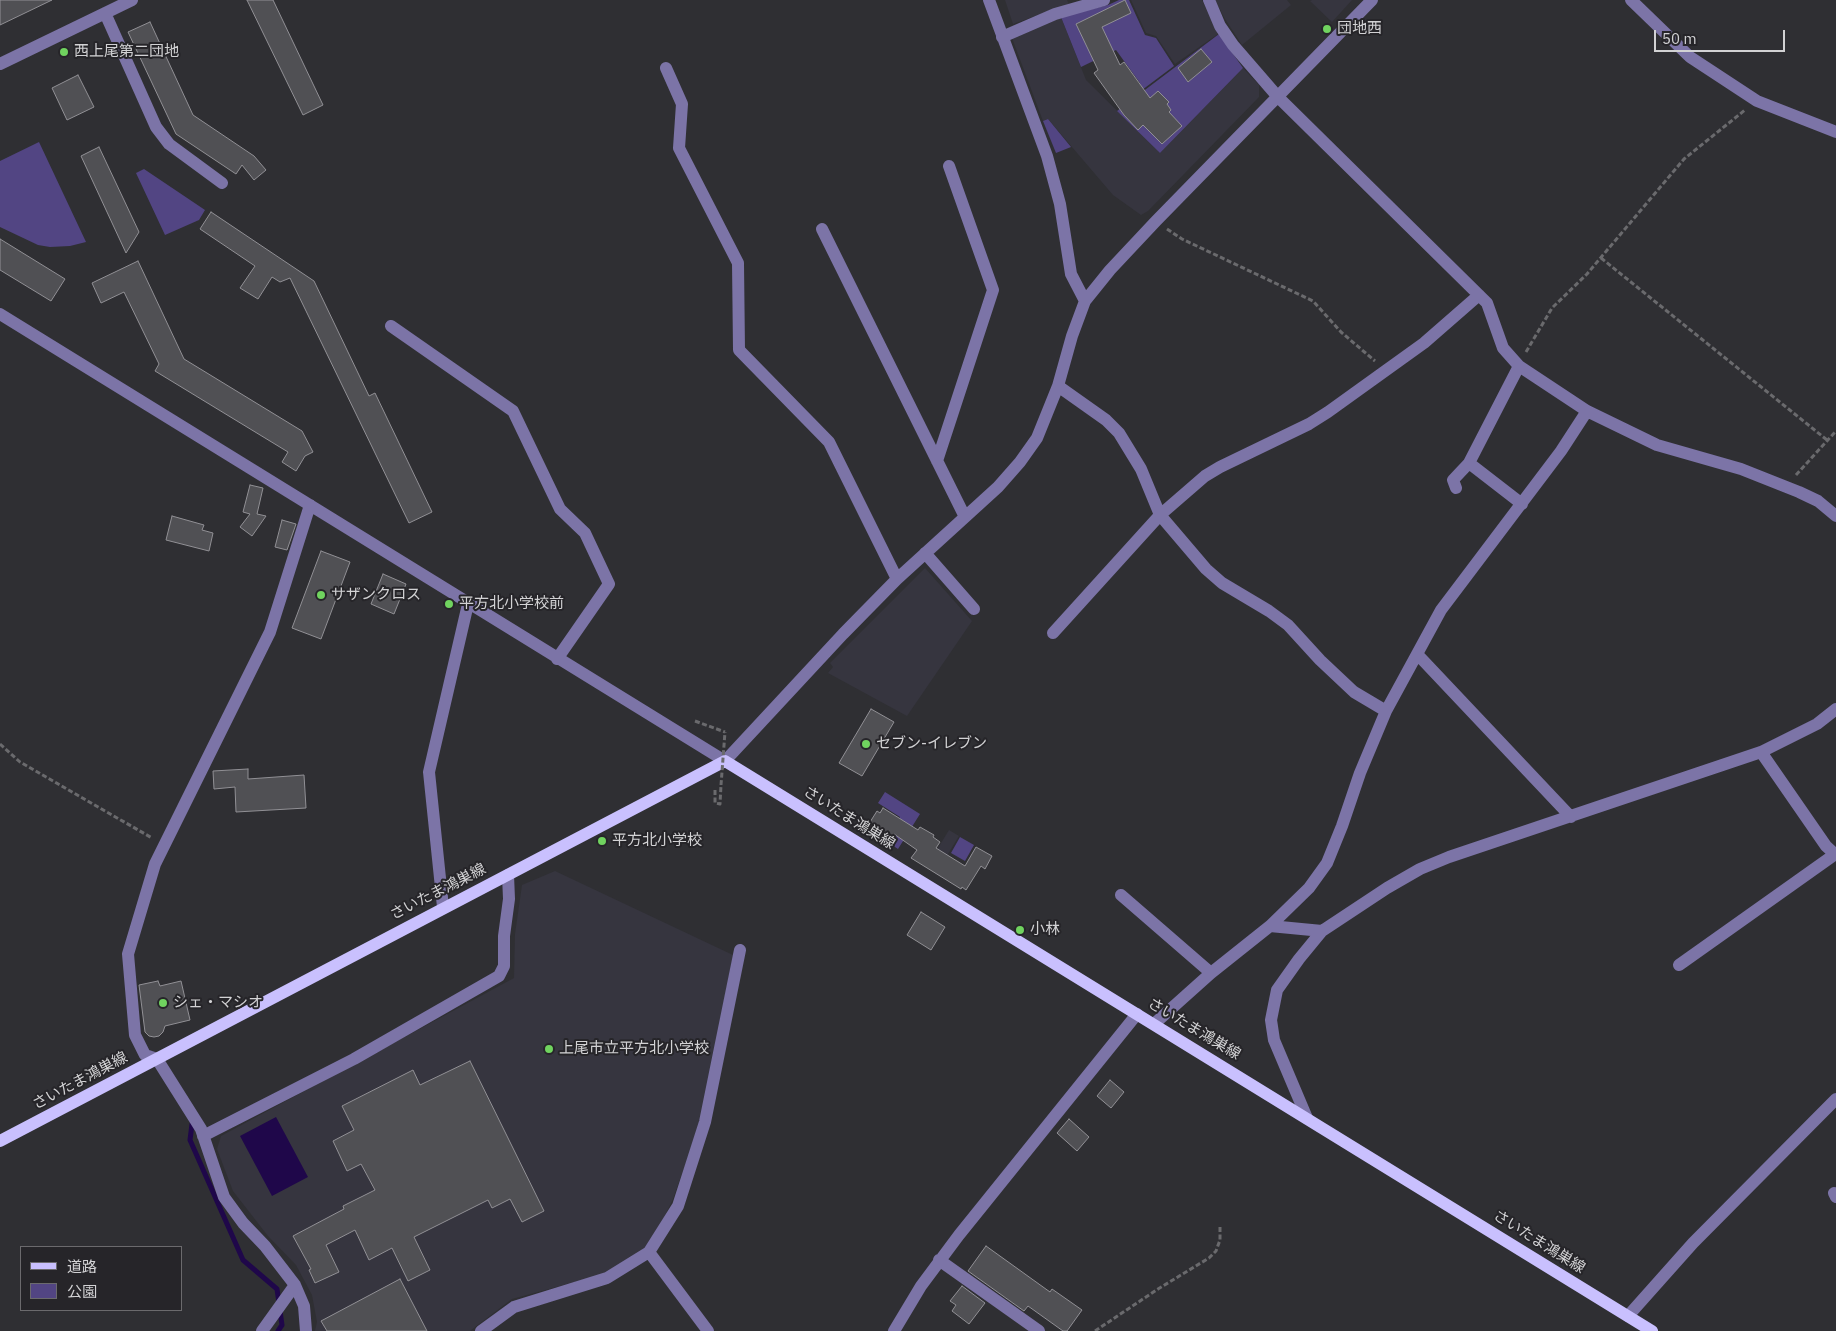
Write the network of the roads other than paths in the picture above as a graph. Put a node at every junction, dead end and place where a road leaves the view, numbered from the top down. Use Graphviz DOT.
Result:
graph roads {
  1 [pos="132,0"];
  2 [pos="988,0"];
  3 [pos="1104,0"];
  4 [pos="1209,0"];
  5 [pos="1372,0"];
  6 [pos="1631,0"];
  7 [pos="104,13"];
  8 [pos="1002,37"];
  9 [pos="0,64"];
  10 [pos="666,68"];
  11 [pos="1278,97"];
  12 [pos="1836,132"];
  13 [pos="949,166"];
  14 [pos="222,183"];
  15 [pos="822,229"];
  16 [pos="1479,295"];
  17 [pos="1085,301"];
  18 [pos="0,314"];
  19 [pos="391,326"];
  20 [pos="1519,366"];
  21 [pos="1058,386"];
  22 [pos="1587,411"];
  23 [pos="937,461"];
  24 [pos="1468,462"];
  25 [pos="1456,488"];
  26 [pos="1522,504"];
  27 [pos="310,505"];
  28 [pos="1160,515"];
  29 [pos="1836,516"];
  30 [pos="965,517"];
  31 [pos="925,553"];
  32 [pos="897,579"];
  33 [pos="468,604"];
  34 [pos="974,609"];
  35 [pos="1053,633"];
  36 [pos="1418,655"];
  37 [pos="557,659"];
  38 [pos="1836,709"];
  39 [pos="1386,711"];
  40 [pos="1761,752"];
  41 [pos="725,761"];
  42 [pos="1571,817"];
  43 [pos="1835,855"];
  44 [pos="508,875"];
  45 [pos="1120,895"];
  46 [pos="443,907"];
  47 [pos="1270,926"];
  48 [pos="1322,932"];
  49 [pos="740,950"];
  50 [pos="1679,965"];
  51 [pos="1211,973"];
  52 [pos="1137,1014"];
  53 [pos="1154,1024"];
  54 [pos="157,1058"];
  55 [pos="1836,1099"];
  56 [pos="1307,1118"];
  57 [pos="203,1136"];
  58 [pos="0,1141"];
  59 [pos="648,1252"];
  60 [pos="939,1260"];
  61 [pos="295,1285"];
  62 [pos="1628,1316"];
  63 [pos="262,1331"];
  64 [pos="306,1331"];
  65 [pos="481,1331"];
  66 [pos="708,1331"];
  67 [pos="894,1331"];
  68 [pos="1039,1331"];
  69 [pos="1652,1331"];
  1 -- 7 [label="street"];
  2 -- 8 [label="street"];
  3 -- 8 [label="street"];
  4 -- 11 [label="street"];
  5 -- 11 [label="street"];
  6 -- 12 [label="street"];
  7 -- 9 [label="street"];
  7 -- 14 [label="street"];
  8 -- 17 [label="street"];
  10 -- 32 [label="street"];
  11 -- 16 [label="street"];
  11 -- 17 [label="street"];
  13 -- 23 [label="street"];
  15 -- 23 [label="street"];
  16 -- 20 [label="street"];
  16 -- 28 [label="street"];
  17 -- 21 [label="street"];
  18 -- 27 [label="street"];
  19 -- 37 [label="street"];
  20 -- 22 [label="street"];
  20 -- 24 [label="street"];
  21 -- 28 [label="street"];
  21 -- 30 [label="street"];
  22 -- 26 [label="street"];
  22 -- 29 [label="street"];
  23 -- 30 [label="street"];
  24 -- 25 [label="street"];
  24 -- 26 [label="street"];
  26 -- 36 [label="street"];
  27 -- 33 [label="street"];
  27 -- 54 [label="street"];
  28 -- 35 [label="street"];
  28 -- 39 [label="street"];
  30 -- 31 [label="street"];
  31 -- 32 [label="street"];
  31 -- 34 [label="street"];
  32 -- 41 [label="street"];
  33 -- 37 [label="street"];
  33 -- 46 [label="street"];
  36 -- 39 [label="street"];
  36 -- 42 [label="street"];
  37 -- 41 [label="street"];
  38 -- 40 [label="street"];
  39 -- 47 [label="street"];
  40 -- 42 [label="street"];
  40 -- 43 [label="street"];
  41 -- 44 [label="main road, さいたま鴻巣線"];
  41 -- 52 [label="main road, さいたま鴻巣線"];
  42 -- 48 [label="street"];
  43 -- 50 [label="street"];
  44 -- 46 [label="main road, さいたま鴻巣線"];
  44 -- 57 [label="street"];
  45 -- 51 [label="street"];
  46 -- 54 [label="main road, さいたま鴻巣線"];
  47 -- 48 [label="street"];
  47 -- 51 [label="street"];
  48 -- 56 [label="street"];
  49 -- 59 [label="street"];
  51 -- 53 [label="street"];
  52 -- 53 [label="main road, さいたま鴻巣線"];
  52 -- 60 [label="street"];
  53 -- 56 [label="main road, さいたま鴻巣線"];
  54 -- 57 [label="street"];
  54 -- 58 [label="main road, さいたま鴻巣線"];
  55 -- 62 [label="street"];
  56 -- 62 [label="main road, さいたま鴻巣線"];
  57 -- 61 [label="street"];
  59 -- 65 [label="street"];
  59 -- 66 [label="street"];
  60 -- 67 [label="street"];
  60 -- 68 [label="street"];
  61 -- 63 [label="street"];
  61 -- 64 [label="street"];
  62 -- 69 [label="main road, さいたま鴻巣線"];
}
